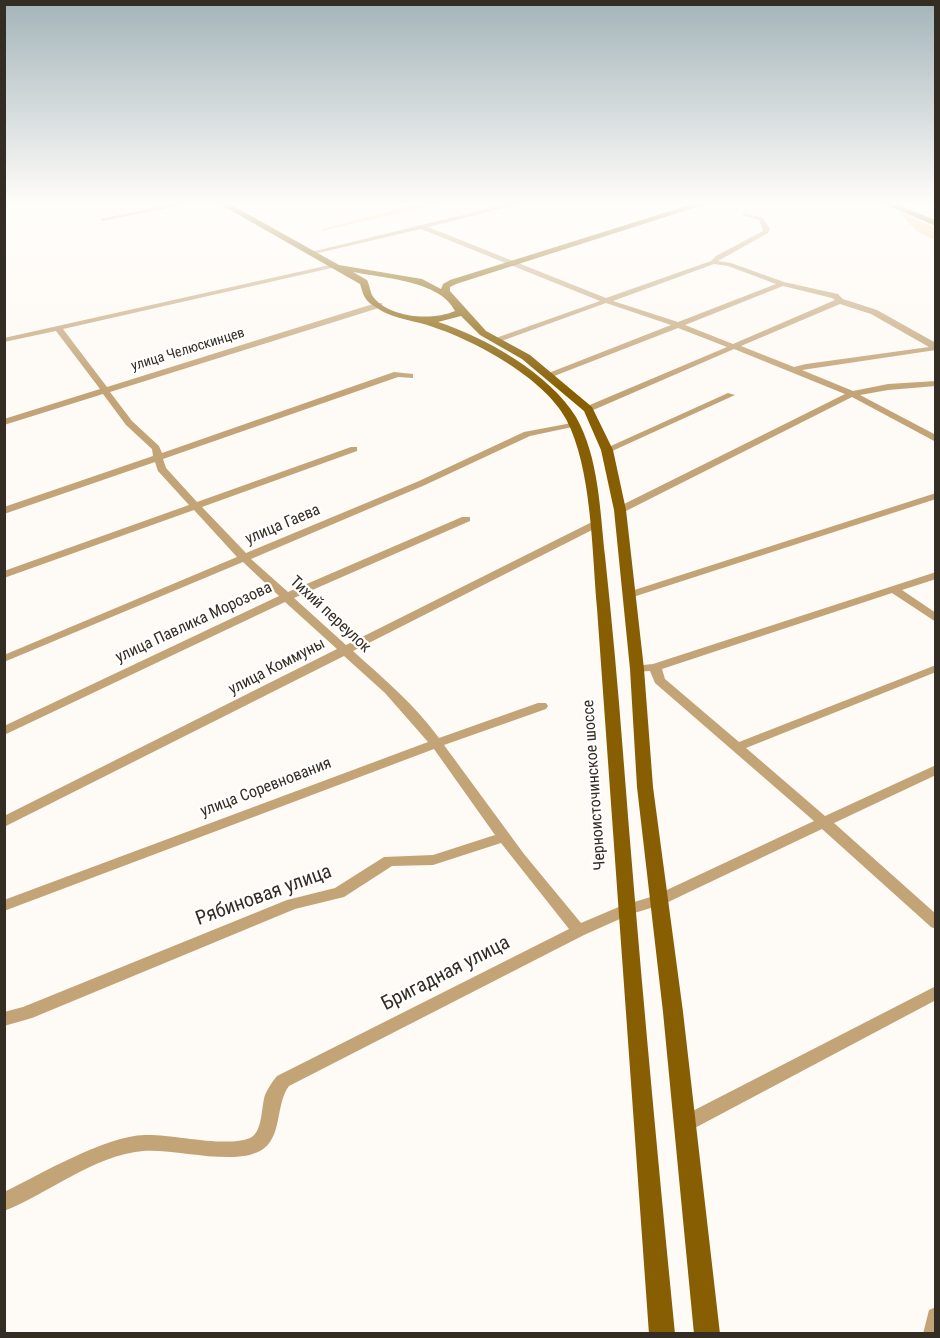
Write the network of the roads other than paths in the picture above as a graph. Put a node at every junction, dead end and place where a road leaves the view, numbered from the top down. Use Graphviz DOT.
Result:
graph roads {
  1 [pos="502,265"];
  2 [pos="516,265"];
  3 [pos="704,265"];
  4 [pos="733,265"];
  5 [pos="336,266"];
  6 [pos="475,274"];
  7 [pos="418,281"];
  8 [pos="782,284"];
  9 [pos="368,290"];
  10 [pos="448,297"];
  11 [pos="609,301"];
  12 [pos="840,301"];
  13 [pos="379,305"];
  14 [pos="460,310"];
  15 [pos="421,320"];
  16 [pos="678,325"];
  17 [pos="57,327"];
  18 [pos="4,340"];
  19 [pos="496,341"];
  20 [pos="736,347"];
  21 [pos="936,347"];
  22 [pos="794,370"];
  23 [pos="410,376"];
  24 [pos="549,376"];
  25 [pos="936,383"];
  26 [pos="103,391"];
  27 [pos="731,394"];
  28 [pos="852,394"];
  29 [pos="588,409"];
  30 [pos="4,422"];
  31 [pos="574,424"];
  32 [pos="936,439"];
  33 [pos="354,449"];
  34 [pos="607,450"];
  35 [pos="160,458"];
  36 [pos="936,496"];
  37 [pos="195,506"];
  38 [pos="4,511"];
  39 [pos="620,514"];
  40 [pos="466,519"];
  41 [pos="595,520"];
  42 [pos="244,558"];
  43 [pos="4,575"];
  44 [pos="936,575"];
  45 [pos="892,589"];
  46 [pos="629,595"];
  47 [pos="286,597"];
  48 [pos="936,619"];
  49 [pos="344,651"];
  50 [pos="4,659"];
  51 [pos="655,667"];
  52 [pos="936,668"];
  53 [pos="637,669"];
  54 [pos="542,706"];
  55 [pos="4,731"];
  56 [pos="437,743"];
  57 [pos="737,747"];
  58 [pos="936,769"];
  59 [pos="4,822"];
  60 [pos="825,823"];
  61 [pos="504,837"];
  62 [pos="659,900"];
  63 [pos="4,906"];
  64 [pos="626,910"];
  65 [pos="936,924"];
  66 [pos="579,931"];
  67 [pos="936,992"];
  68 [pos="4,1019"];
  69 [pos="686,1124"];
  70 [pos="4,1202"];
  71 [pos="936,1317"];
  72 [pos="662,1334"];
  73 [pos="707,1334"];
  74 [pos="933,1334"];
  1 -- 6 [label="main road"];
  2 -- 11 [label="street"];
  3 -- 11 [label="street"];
  4 -- 8 [label="street"];
  5 -- 7 [label="main road"];
  5 -- 9 [label="main road"];
  5 -- 17 [label="street"];
  6 -- 7 [label="main road"];
  6 -- 10 [label="main road"];
  7 -- 9 [label="main road"];
  7 -- 10 [label="main road"];
  8 -- 12 [label="street"];
  8 -- 16 [label="street"];
  9 -- 13 [label="main road"];
  10 -- 14 [label="main road"];
  11 -- 16 [label="street"];
  11 -- 19 [label="street"];
  12 -- 20 [label="street"];
  12 -- 21 [label="street"];
  13 -- 15 [label="main road, Черноисточинское шоссе"];
  13 -- 26 [label="street, улица Челюскинцев"];
  14 -- 15 [label="main road"];
  14 -- 19 [label="main road"];
  15 -- 31 [label="main road, Черноисточинское шоссе"];
  16 -- 20 [label="street"];
  16 -- 24 [label="street"];
  17 -- 18 [label="street"];
  17 -- 26 [label="street, Тихий переулок"];
  19 -- 24 [label="main road"];
  20 -- 22 [label="street"];
  20 -- 29 [label="street"];
  21 -- 22 [label="street"];
  22 -- 28 [label="street"];
  23 -- 35 [label="street"];
  24 -- 29 [label="main road"];
  25 -- 28 [label="street"];
  26 -- 30 [label="street, улица Челюскинцев"];
  26 -- 35 [label="street, Тихий переулок"];
  27 -- 34 [label="street"];
  28 -- 32 [label="street"];
  28 -- 39 [label="street"];
  29 -- 34 [label="main road"];
  31 -- 41 [label="main road, Черноисточинское шоссе"];
  31 -- 42 [label="street, улица Гаева"];
  33 -- 37 [label="street"];
  34 -- 39 [label="main road"];
  35 -- 37 [label="street, Тихий переулок"];
  35 -- 38 [label="street"];
  36 -- 46 [label="street"];
  37 -- 42 [label="street, Тихий переулок"];
  37 -- 43 [label="street"];
  39 -- 41 [label="main road"];
  39 -- 46 [label="main road"];
  40 -- 47 [label="street, улица Павлика Морозова"];
  41 -- 49 [label="street, улица Коммуны"];
  41 -- 64 [label="main road, Черноисточинское шоссе"];
  42 -- 47 [label="street, Тихий переулок"];
  42 -- 50 [label="street, улица Гаева"];
  44 -- 45 [label="street"];
  45 -- 48 [label="street"];
  45 -- 51 [label="street"];
  46 -- 53 [label="main road"];
  47 -- 49 [label="street, Тихий переулок"];
  47 -- 55 [label="street, улица Павлика Морозова"];
  49 -- 56 [label="street, Тихий переулок"];
  49 -- 59 [label="street, улица Коммуны"];
  51 -- 53 [label="street"];
  51 -- 57 [label="street"];
  52 -- 57 [label="street"];
  53 -- 62 [label="main road"];
  54 -- 56 [label="street, улица Соревнования"];
  56 -- 61 [label="street, Тихий переулок"];
  56 -- 63 [label="street, улица Соревнования"];
  57 -- 60 [label="street"];
  58 -- 60 [label="street, Бригадная улица"];
  60 -- 62 [label="street, Бригадная улица"];
  60 -- 65 [label="street"];
  61 -- 66 [label="street, Тихий переулок"];
  61 -- 68 [label="street, Рябиновая улица"];
  62 -- 64 [label="street, Бригадная улица"];
  62 -- 69 [label="main road"];
  64 -- 66 [label="street, Бригадная улица"];
  64 -- 72 [label="main road, Черноисточинское шоссе"];
  66 -- 70 [label="street, Бригадная улица"];
  67 -- 69 [label="street"];
  69 -- 73 [label="main road"];
  71 -- 74 [label="street"];
}
